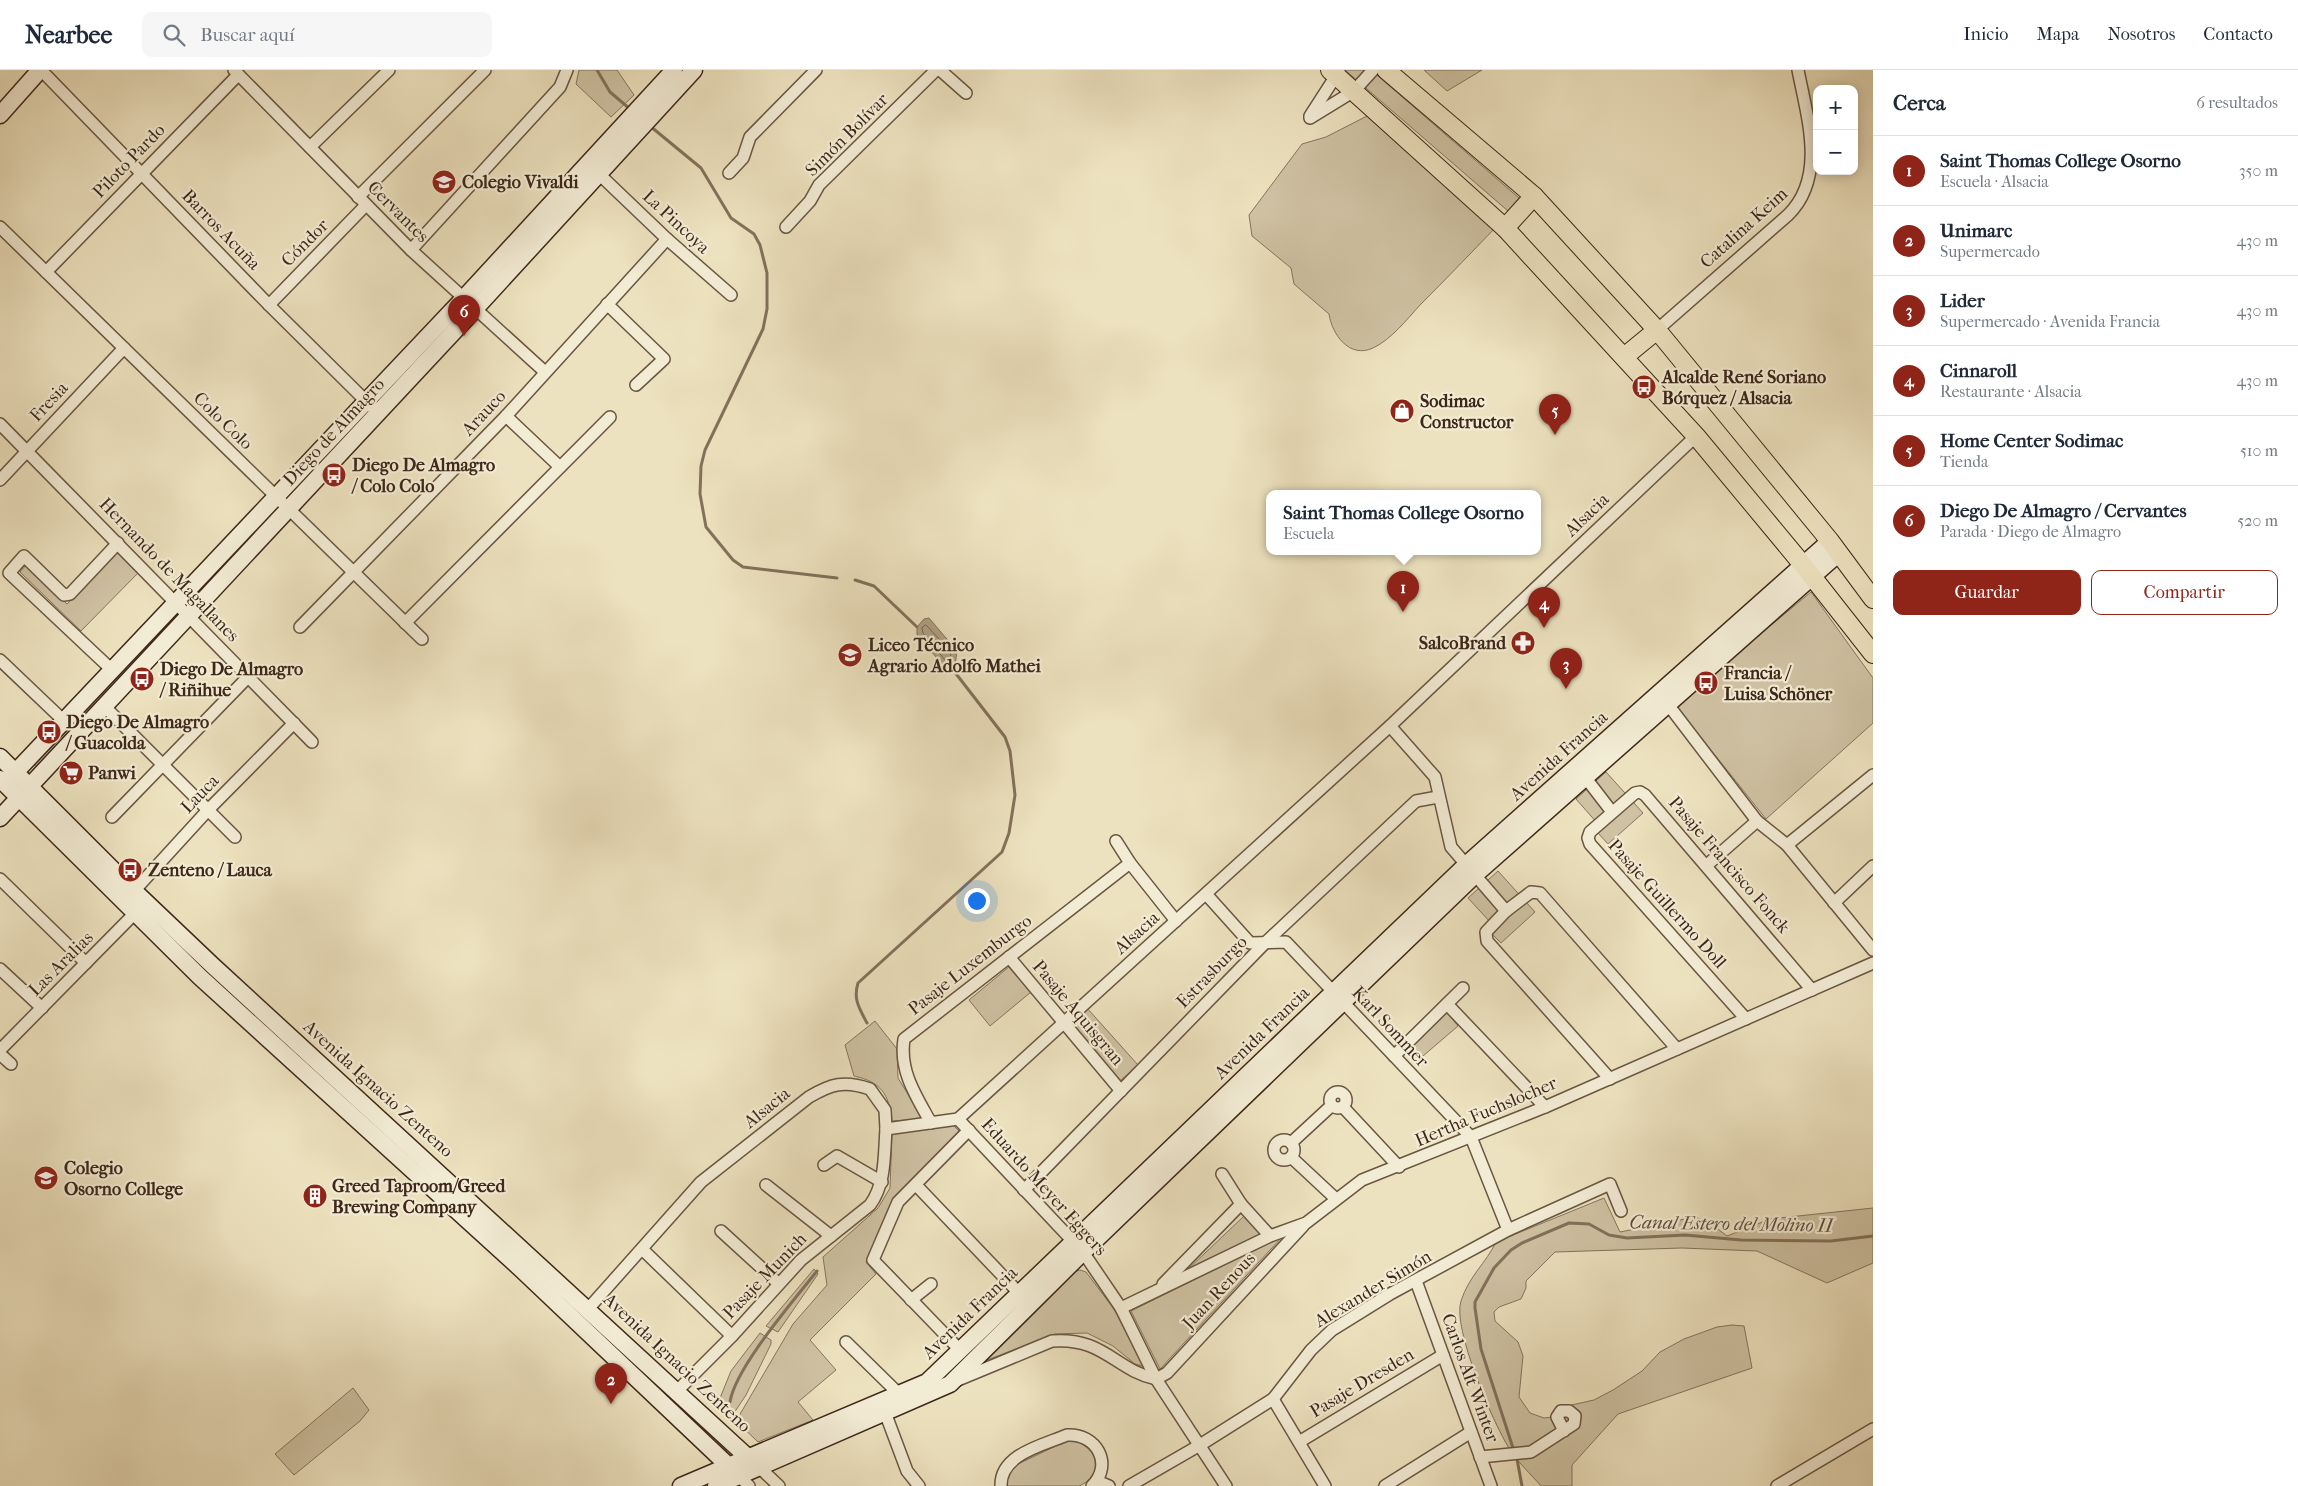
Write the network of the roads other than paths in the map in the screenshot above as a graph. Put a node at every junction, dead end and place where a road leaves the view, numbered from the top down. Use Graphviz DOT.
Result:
graph roads {
  1 [pos="40,70"];
  2 [pos="389,70"];
  3 [pos="485,70"];
  4 [pos="566,70"];
  5 [pos="674,70"];
  6 [pos="694,70"];
  7 [pos="816,70"];
  8 [pos="938,70"];
  9 [pos="1373,70"];
  10 [pos="1386,70"];
  11 [pos="1798,70"];
  12 [pos="236,72"];
  13 [pos="1335,72"];
  14 [pos="1354,91"];
  15 [pos="966,93"];
  16 [pos="0,115"];
  17 [pos="640,117"];
  18 [pos="310,147"];
  19 [pos="729,173"];
  20 [pos="142,174"];
  21 [pos="599,174"];
  22 [pos="1534,196"];
  23 [pos="358,197"];
  24 [pos="366,206"];
  25 [pos="0,227"];
  26 [pos="786,227"];
  27 [pos="1505,228"];
  28 [pos="667,239"];
  29 [pos="411,250"];
  30 [pos="46,272"];
  31 [pos="731,295"];
  32 [pos="269,304"];
  33 [pos="469,304"];
  34 [pos="607,304"];
  35 [pos="1657,330"];
  36 [pos="124,348"];
  37 [pos="1624,357"];
  38 [pos="545,372"];
  39 [pos="636,385"];
  40 [pos="366,401"];
  41 [pos="378,413"];
  42 [pos="506,416"];
  43 [pos="610,417"];
  44 [pos="0,424"];
  45 [pos="1696,436"];
  46 [pos="27,451"];
  47 [pos="560,467"];
  48 [pos="0,480"];
  49 [pos="276,497"];
  50 [pos="289,510"];
  51 [pos="246,529"];
  52 [pos="259,541"];
  53 [pos="118,543"];
  54 [pos="1834,547"];
  55 [pos="1807,571"];
  56 [pos="354,573"];
  57 [pos="1873,599"];
  58 [pos="176,603"];
  59 [pos="189,616"];
  60 [pos="405,622"];
  61 [pos="300,627"];
  62 [pos="422,640"];
  63 [pos="1873,654"];
  64 [pos="0,660"];
  65 [pos="112,670"];
  66 [pos="248,677"];
  67 [pos="1663,699"];
  68 [pos="105,707"];
  69 [pos="64,721"];
  70 [pos="294,723"];
  71 [pos="1390,726"];
  72 [pos="312,742"];
  73 [pos="0,757"];
  74 [pos="163,765"];
  75 [pos="1583,772"];
  76 [pos="1873,775"];
  77 [pos="5,781"];
  78 [pos="25,793"];
  79 [pos="1438,797"];
  80 [pos="208,810"];
  81 [pos="1612,812"];
  82 [pos="112,817"];
  83 [pos="0,818"];
  84 [pos="1757,821"];
  85 [pos="235,838"];
  86 [pos="1116,841"];
  87 [pos="1787,845"];
  88 [pos="1130,863"];
  89 [pos="1707,865"];
  90 [pos="1873,866"];
  91 [pos="1472,869"];
  92 [pos="0,880"];
  93 [pos="1206,894"];
  94 [pos="138,902"];
  95 [pos="1834,903"];
  96 [pos="1506,910"];
  97 [pos="1176,920"];
  98 [pos="1266,942"];
  99 [pos="1873,950"];
  100 [pos="1009,957"];
  101 [pos="86,962"];
  102 [pos="1873,963"];
  103 [pos="212,965"];
  104 [pos="0,968"];
  105 [pos="200,977"];
  106 [pos="1463,988"];
  107 [pos="1812,990"];
  108 [pos="1338,997"];
  109 [pos="1447,1004"];
  110 [pos="42,1008"];
  111 [pos="1746,1019"];
  112 [pos="1064,1023"];
  113 [pos="1678,1049"];
  114 [pos="0,1050"];
  115 [pos="0,1054"];
  116 [pos="1394,1056"];
  117 [pos="11,1064"];
  118 [pos="326,1079"];
  119 [pos="1610,1079"];
  120 [pos="1121,1091"];
  121 [pos="1545,1107"];
  122 [pos="958,1118"];
  123 [pos="931,1123"];
  124 [pos="886,1129"];
  125 [pos="969,1130"];
  126 [pos="1471,1137"];
  127 [pos="1291,1143"];
  128 [pos="1291,1157"];
  129 [pos="824,1164"];
  130 [pos="1399,1167"];
  131 [pos="1222,1174"];
  132 [pos="882,1182"];
  133 [pos="766,1184"];
  134 [pos="916,1185"];
  135 [pos="1024,1190"];
  136 [pos="1336,1199"];
  137 [pos="1241,1204"];
  138 [pos="1622,1211"];
  139 [pos="1306,1223"];
  140 [pos="1508,1230"];
  141 [pos="721,1231"];
  142 [pos="831,1236"];
  143 [pos="1270,1236"];
  144 [pos="1078,1247"];
  145 [pos="642,1249"];
  146 [pos="554,1277"];
  147 [pos="1416,1281"];
  148 [pos="778,1283"];
  149 [pos="931,1284"];
  150 [pos="539,1286"];
  151 [pos="1158,1289"];
  152 [pos="1019,1293"];
  153 [pos="911,1300"];
  154 [pos="1122,1308"];
  155 [pos="588,1309"];
  156 [pos="998,1325"];
  157 [pos="732,1336"];
  158 [pos="846,1342"];
  159 [pos="960,1350"];
  160 [pos="1443,1355"];
  161 [pos="1156,1379"];
  162 [pos="950,1384"];
  163 [pos="677,1391"];
  164 [pos="898,1393"];
  165 [pos="1273,1399"];
  166 [pos="882,1407"];
  167 [pos="1565,1429"];
  168 [pos="1873,1429"];
  169 [pos="1471,1432"];
  170 [pos="1299,1442"];
  171 [pos="1200,1445"];
  172 [pos="748,1456"];
  173 [pos="1480,1457"];
  174 [pos="760,1468"];
  175 [pos="739,1476"];
  176 [pos="1094,1483"];
  177 [pos="681,1486"];
  178 [pos="716,1486"];
  179 [pos="779,1486"];
  180 [pos="919,1486"];
  181 [pos="1000,1486"];
  182 [pos="1109,1486"];
  183 [pos="1129,1486"];
  184 [pos="1226,1486"];
  185 [pos="1325,1486"];
  186 [pos="1385,1486"];
  187 [pos="1490,1486"];
  188 [pos="1777,1486"];
  1 -- 16 [label="main road"];
  1 -- 20 [label="street, Barros Acuña"];
  2 -- 18 [label="street"];
  3 -- 23 [label="street"];
  4 -- 29 [label="street"];
  5 -- 17 [label="main road, Diego de Almagro"];
  6 -- 17 [label="main road, Diego de Almagro"];
  7 -- 19 [label="street"];
  8 -- 15 [label="street"];
  8 -- 26 [label="street, Simón Bolívar"];
  9 -- 14 [label="street"];
  10 -- 22 [label="main road"];
  11 -- 35 [label="street, Catalina Keim"];
  12 -- 18 [label="street, Cervantes"];
  12 -- 20 [label="street, Piloto Pardo"];
  13 -- 14 [label="main road"];
  13 -- 14 [label="street"];
  14 -- 27 [label="main road"];
  17 -- 21 [label="main road, Diego de Almagro"];
  17 -- 33 [label="main road, Diego de Almagro"];
  18 -- 23 [label="street, Cervantes"];
  20 -- 30 [label="street, Piloto Pardo"];
  20 -- 32 [label="street, Barros Acuña"];
  21 -- 28 [label="street, La Pincoya"];
  21 -- 33 [label="main road, Diego de Almagro"];
  22 -- 27 [label="main road"];
  22 -- 35 [label="main road"];
  23 -- 24 [label="street, Cervantes"];
  24 -- 29 [label="street, Cervantes"];
  24 -- 32 [label="street, Cóndor"];
  25 -- 30 [label="street, Colo Colo"];
  27 -- 37 [label="main road"];
  28 -- 31 [label="street, La Pincoya"];
  28 -- 34 [label="street, Arauco"];
  29 -- 33 [label="street, Cervantes"];
  30 -- 36 [label="street, Colo Colo"];
  32 -- 40 [label="street, Barros Acuña"];
  33 -- 38 [label="street, Cervantes"];
  33 -- 40 [label="main road, Diego de Almagro"];
  33 -- 41 [label="main road, Diego de Almagro"];
  34 -- 38 [label="street, Arauco"];
  34 -- 39 [label="street"];
  35 -- 37 [label="main road"];
  35 -- 54 [label="main road"];
  36 -- 46 [label="street, Fresia"];
  36 -- 49 [label="street, Colo Colo"];
  37 -- 45 [label="main road"];
  38 -- 42 [label="street, Arauco"];
  40 -- 41 [label="street, Barros Acuña"];
  40 -- 49 [label="main road, Diego de Almagro"];
  41 -- 50 [label="main road, Diego de Almagro"];
  42 -- 47 [label="street"];
  42 -- 56 [label="street, Arauco"];
  43 -- 47 [label="street"];
  44 -- 46 [label="street, Hernando de Magallanes"];
  45 -- 55 [label="main road"];
  45 -- 71 [label="street, Alsacia"];
  46 -- 48 [label="street, Fresia"];
  46 -- 53 [label="street, Hernando de Magallanes"];
  47 -- 60 [label="street"];
  49 -- 50 [label="street, Colo Colo"];
  49 -- 51 [label="main road, Diego de Almagro"];
  50 -- 52 [label="main road, Diego de Almagro"];
  50 -- 56 [label="street, Colo Colo"];
  51 -- 52 [label="main road"];
  51 -- 58 [label="main road, Diego de Almagro"];
  52 -- 59 [label="main road, Diego de Almagro"];
  53 -- 58 [label="street, Hernando de Magallanes"];
  53 -- 65 [label="street"];
  54 -- 55 [label="main road, Avenida Francia"];
  54 -- 57 [label="main road"];
  55 -- 63 [label="main road"];
  55 -- 67 [label="main road, Avenida Francia"];
  56 -- 60 [label="street, Colo Colo"];
  56 -- 61 [label="street, Arauco"];
  58 -- 59 [label="street, Hernando de Magallanes"];
  58 -- 65 [label="main road, Diego de Almagro"];
  59 -- 66 [label="street, Hernando de Magallanes"];
  59 -- 68 [label="main road, Diego de Almagro"];
  60 -- 62 [label="street, Colo Colo"];
  64 -- 69 [label="street"];
  65 -- 69 [label="main road, Diego de Almagro"];
  66 -- 70 [label="street, Hernando de Magallanes"];
  66 -- 74 [label="street"];
  67 -- 75 [label="main road, Avenida Francia"];
  67 -- 84 [label="street"];
  68 -- 74 [label="street"];
  68 -- 78 [label="main road, Diego de Almagro"];
  69 -- 77 [label="main road, Diego de Almagro"];
  70 -- 72 [label="street, Hernando de Magallanes"];
  70 -- 80 [label="street, Lauca"];
  71 -- 79 [label="street"];
  71 -- 93 [label="street, Alsacia"];
  73 -- 77 [label="main road, Avenida Ignacio Zenteno"];
  74 -- 80 [label="street"];
  74 -- 82 [label="street"];
  75 -- 81 [label="street"];
  75 -- 91 [label="main road, Avenida Francia"];
  76 -- 87 [label="street"];
  77 -- 78 [label="main road, Avenida Ignacio Zenteno"];
  78 -- 83 [label="main road, Diego de Almagro"];
  78 -- 94 [label="main road, Avenida Ignacio Zenteno"];
  78 -- 94 [label="main road, Avenida Ignacio Zenteno"];
  79 -- 91 [label="street"];
  79 -- 98 [label="street, Estrasburgo"];
  80 -- 85 [label="street"];
  80 -- 94 [label="street, Lauca"];
  81 -- 89 [label="street, Pasaje Francisco Fonck"];
  81 -- 111 [label="street, Pasaje Guillermo Doll"];
  84 -- 87 [label="street"];
  84 -- 89 [label="street"];
  86 -- 88 [label="street"];
  87 -- 95 [label="street"];
  88 -- 97 [label="street"];
  88 -- 100 [label="street, Pasaje Luxemburgo"];
  89 -- 107 [label="street, Pasaje Francisco Fonck"];
  90 -- 95 [label="street"];
  91 -- 96 [label="street"];
  91 -- 108 [label="main road, Avenida Francia"];
  92 -- 101 [label="street"];
  93 -- 97 [label="street, Alsacia"];
  93 -- 98 [label="street, Karl Sommer"];
  94 -- 101 [label="street, Las Aralias"];
  94 -- 103 [label="main road, Avenida Ignacio Zenteno"];
  94 -- 105 [label="main road, Avenida Ignacio Zenteno"];
  95 -- 99 [label="street"];
  96 -- 113 [label="street"];
  96 -- 119 [label="street"];
  97 -- 112 [label="street, Alsacia"];
  98 -- 108 [label="street, Karl Sommer"];
  98 -- 120 [label="street, Estrasburgo"];
  100 -- 112 [label="street, Pasaje Aquisgran"];
  100 -- 123 [label="street, Pasaje Luxemburgo"];
  101 -- 110 [label="street, Las Aralias"];
  102 -- 107 [label="street, Hertha Fuchslocher"];
  103 -- 105 [label="main road"];
  103 -- 118 [label="main road, Avenida Ignacio Zenteno"];
  104 -- 110 [label="street"];
  105 -- 118 [label="main road, Avenida Ignacio Zenteno"];
  106 -- 109 [label="street"];
  107 -- 111 [label="street, Hertha Fuchslocher"];
  108 -- 116 [label="street, Karl Sommer"];
  108 -- 144 [label="main road, Avenida Francia"];
  109 -- 116 [label="street"];
  109 -- 121 [label="street"];
  110 -- 114 [label="street, Las Aralias"];
  111 -- 113 [label="street, Hertha Fuchslocher"];
  112 -- 120 [label="street, Pasaje Aquisgran"];
  112 -- 122 [label="street, Alsacia"];
  113 -- 119 [label="street, Hertha Fuchslocher"];
  115 -- 117 [label="street"];
  116 -- 126 [label="street, Karl Sommer"];
  118 -- 146 [label="main road, Avenida Ignacio Zenteno"];
  118 -- 150 [label="main road, Avenida Ignacio Zenteno"];
  119 -- 121 [label="street, Hertha Fuchslocher"];
  120 -- 135 [label="street, Estrasburgo"];
  121 -- 126 [label="street, Hertha Fuchslocher"];
  122 -- 123 [label="street"];
  122 -- 125 [label="street, Eduardo Meyer Eggers"];
  123 -- 124 [label="street"];
  124 -- 132 [label="street, Pasaje Munich"];
  124 -- 145 [label="street, Alsacia"];
  125 -- 134 [label="street"];
  125 -- 135 [label="street, Eduardo Meyer Eggers"];
  126 -- 130 [label="street, Hertha Fuchslocher"];
  126 -- 140 [label="street, Karl Sommer"];
  127 -- 128 [label="street"];
  127 -- 128 [label="street"];
  127 -- 130 [label="street"];
  128 -- 136 [label="street"];
  129 -- 132 [label="street"];
  130 -- 136 [label="street, Hertha Fuchslocher"];
  131 -- 137 [label="street"];
  132 -- 142 [label="street, Pasaje Munich"];
  133 -- 142 [label="street"];
  134 -- 152 [label="street"];
  134 -- 153 [label="street"];
  135 -- 144 [label="street, Eduardo Meyer Eggers"];
  136 -- 139 [label="street, Hertha Fuchslocher"];
  137 -- 143 [label="street"];
  137 -- 151 [label="street"];
  138 -- 140 [label="street, Alexander Simón"];
  139 -- 143 [label="street, Hertha Fuchslocher"];
  139 -- 161 [label="street, Juan Renous"];
  140 -- 147 [label="street, Alexander Simón"];
  141 -- 148 [label="street"];
  142 -- 148 [label="street, Pasaje Munich"];
  143 -- 151 [label="street, Hertha Fuchslocher"];
  144 -- 152 [label="main road, Avenida Francia"];
  144 -- 154 [label="street, Eduardo Meyer Eggers"];
  144 -- 156 [label="main road, Avenida Francia"];
  145 -- 155 [label="street, Alsacia"];
  145 -- 157 [label="street"];
  146 -- 150 [label="main road"];
  146 -- 155 [label="main road, Avenida Ignacio Zenteno"];
  147 -- 160 [label="street, Carlos Alt Winter"];
  147 -- 165 [label="street, Alexander Simón"];
  148 -- 157 [label="street, Pasaje Munich"];
  149 -- 153 [label="street"];
  150 -- 175 [label="main road, Avenida Ignacio Zenteno"];
  151 -- 154 [label="street, Hertha Fuchslocher"];
  152 -- 156 [label="main road, Avenida Francia"];
  153 -- 159 [label="street"];
  154 -- 161 [label="street, Eduardo Meyer Eggers"];
  155 -- 163 [label="main road, Avenida Ignacio Zenteno"];
  156 -- 159 [label="main road, Avenida Francia"];
  156 -- 162 [label="main road, Avenida Francia"];
  157 -- 163 [label="street, Pasaje Munich"];
  158 -- 164 [label="street"];
  159 -- 164 [label="main road, Avenida Francia"];
  160 -- 169 [label="street, Carlos Alt Winter"];
  160 -- 170 [label="street, Pasaje Dresden"];
  161 -- 162 [label="street"];
  161 -- 171 [label="street, Eduardo Meyer Eggers"];
  162 -- 166 [label="main road, Avenida Francia"];
  163 -- 172 [label="main road, Avenida Ignacio Zenteno"];
  164 -- 166 [label="main road, Avenida Francia"];
  165 -- 170 [label="street"];
  165 -- 171 [label="street, Alexander Simón"];
  166 -- 172 [label="main road, Avenida Francia"];
  166 -- 174 [label="main road, Avenida Francia"];
  166 -- 180 [label="street"];
  167 -- 173 [label="street"];
  168 -- 188 [label="street"];
  169 -- 173 [label="street, Carlos Alt Winter"];
  169 -- 186 [label="street"];
  170 -- 185 [label="street"];
  171 -- 183 [label="street, Alexander Simón"];
  171 -- 184 [label="street, Eduardo Meyer Eggers"];
  172 -- 174 [label="main road, Avenida Ignacio Zenteno"];
  172 -- 175 [label="main road, Avenida Francia"];
  173 -- 187 [label="street, Carlos Alt Winter"];
  174 -- 175 [label="main road, Avenida Francia"];
  174 -- 179 [label="street, Avenida Ignacio Zenteno"];
  175 -- 177 [label="main road, Avenida Francia"];
  175 -- 178 [label="main road, Avenida Francia"];
  176 -- 181 [label="street"];
  176 -- 182 [label="street"];
}
